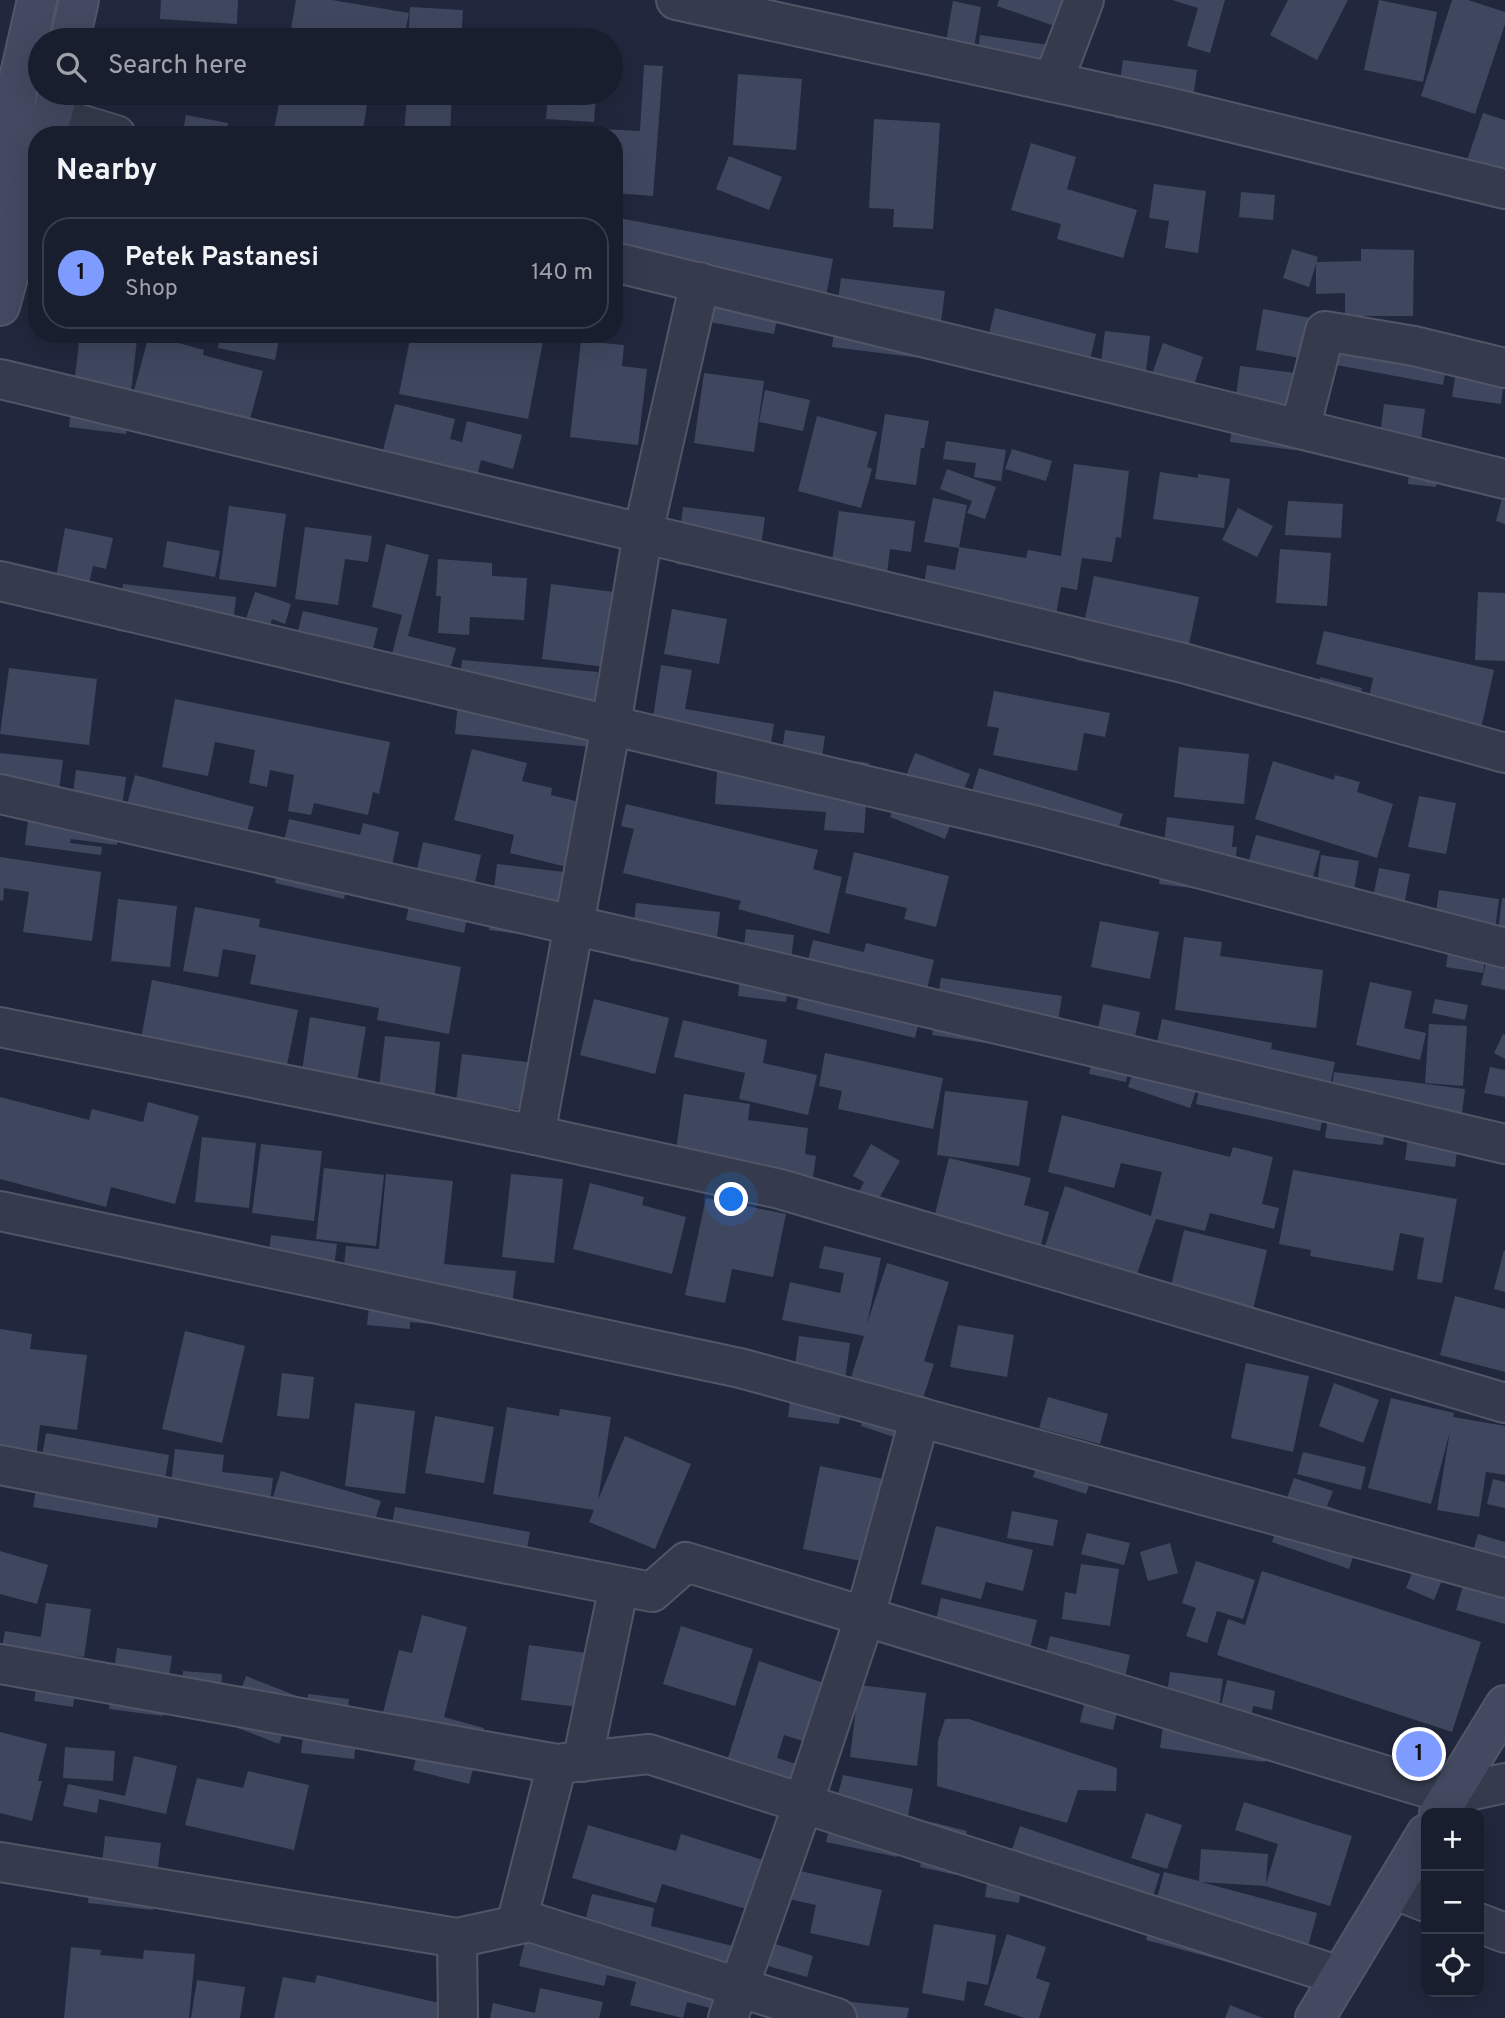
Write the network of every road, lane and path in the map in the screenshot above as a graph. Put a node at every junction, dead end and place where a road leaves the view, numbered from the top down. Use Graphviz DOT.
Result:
graph roads {
  1 [pos="37,0"];
  2 [pos="79,0"];
  3 [pos="676,0"];
  4 [pos="1084,0"];
  5 [pos="31,28"];
  6 [pos="73,28"];
  7 [pos="28,39"];
  8 [pos="1053,82"];
  9 [pos="53,114"];
  10 [pos="89,126"];
  11 [pos="1505,190"];
  12 [pos="28,205"];
  13 [pos="0,224"];
  14 [pos="623,264"];
  15 [pos="700,282"];
  16 [pos="0,306"];
  17 [pos="1505,368"];
  18 [pos="0,379"];
  19 [pos="1300,429"];
  20 [pos="1505,479"];
  21 [pos="643,533"];
  22 [pos="0,581"];
  23 [pos="611,725"];
  24 [pos="1505,753"];
  25 [pos="0,794"];
  26 [pos="575,925"];
  27 [pos="1505,948"];
  28 [pos="0,1027"];
  29 [pos="535,1135"];
  30 [pos="1505,1144"];
  31 [pos="0,1211"];
  32 [pos="1505,1403"];
  33 [pos="920,1417"];
  34 [pos="0,1465"];
  35 [pos="1505,1578"];
  36 [pos="619,1586"];
  37 [pos="864,1616"];
  38 [pos="0,1664"];
  39 [pos="1505,1705"];
  40 [pos="570,1763"];
  41 [pos="1505,1783"];
  42 [pos="803,1804"];
  43 [pos="1444,1804"];
  44 [pos="1421,1853"];
  45 [pos="0,1862"];
  46 [pos="1410,1895"];
  47 [pos="516,1925"];
  48 [pos="1484,1925"];
  49 [pos="1505,1933"];
  50 [pos="457,1938"];
  51 [pos="1340,1976"];
  52 [pos="734,2003"];
  53 [pos="458,2018"];
  54 [pos="837,2018"];
  55 [pos="1315,2018"];
  1 -- 5 [label="main road"];
  2 -- 6 [label="main road"];
  3 -- 8 [label="street"];
  4 -- 8 [label="street"];
  7 -- 13 [label="main road"];
  8 -- 11 [label="street"];
  9 -- 10 [label="street"];
  12 -- 16 [label="main road"];
  14 -- 15 [label="street"];
  15 -- 19 [label="street"];
  15 -- 21 [label="street"];
  17 -- 19 [label="street"];
  18 -- 21 [label="street"];
  19 -- 20 [label="street"];
  21 -- 23 [label="street"];
  21 -- 24 [label="street"];
  22 -- 23 [label="street"];
  23 -- 26 [label="street"];
  23 -- 27 [label="street"];
  25 -- 26 [label="street"];
  26 -- 29 [label="street"];
  26 -- 30 [label="street"];
  28 -- 29 [label="street"];
  29 -- 32 [label="street"];
  31 -- 33 [label="street"];
  33 -- 35 [label="street"];
  33 -- 37 [label="street"];
  34 -- 36 [label="street"];
  36 -- 37 [label="street"];
  36 -- 40 [label="street"];
  37 -- 42 [label="street"];
  37 -- 43 [label="street"];
  38 -- 40 [label="street"];
  39 -- 43 [label="main road"];
  40 -- 42 [label="street"];
  40 -- 47 [label="street"];
  41 -- 43 [label="street"];
  42 -- 51 [label="street"];
  42 -- 52 [label="street"];
  44 -- 46 [label="main road"];
  45 -- 50 [label="street"];
  46 -- 51 [label="main road"];
  47 -- 50 [label="street"];
  47 -- 52 [label="street"];
  48 -- 49 [label="street"];
  50 -- 53 [label="street"];
  51 -- 55 [label="main road"];
  52 -- 54 [label="street"];
}
